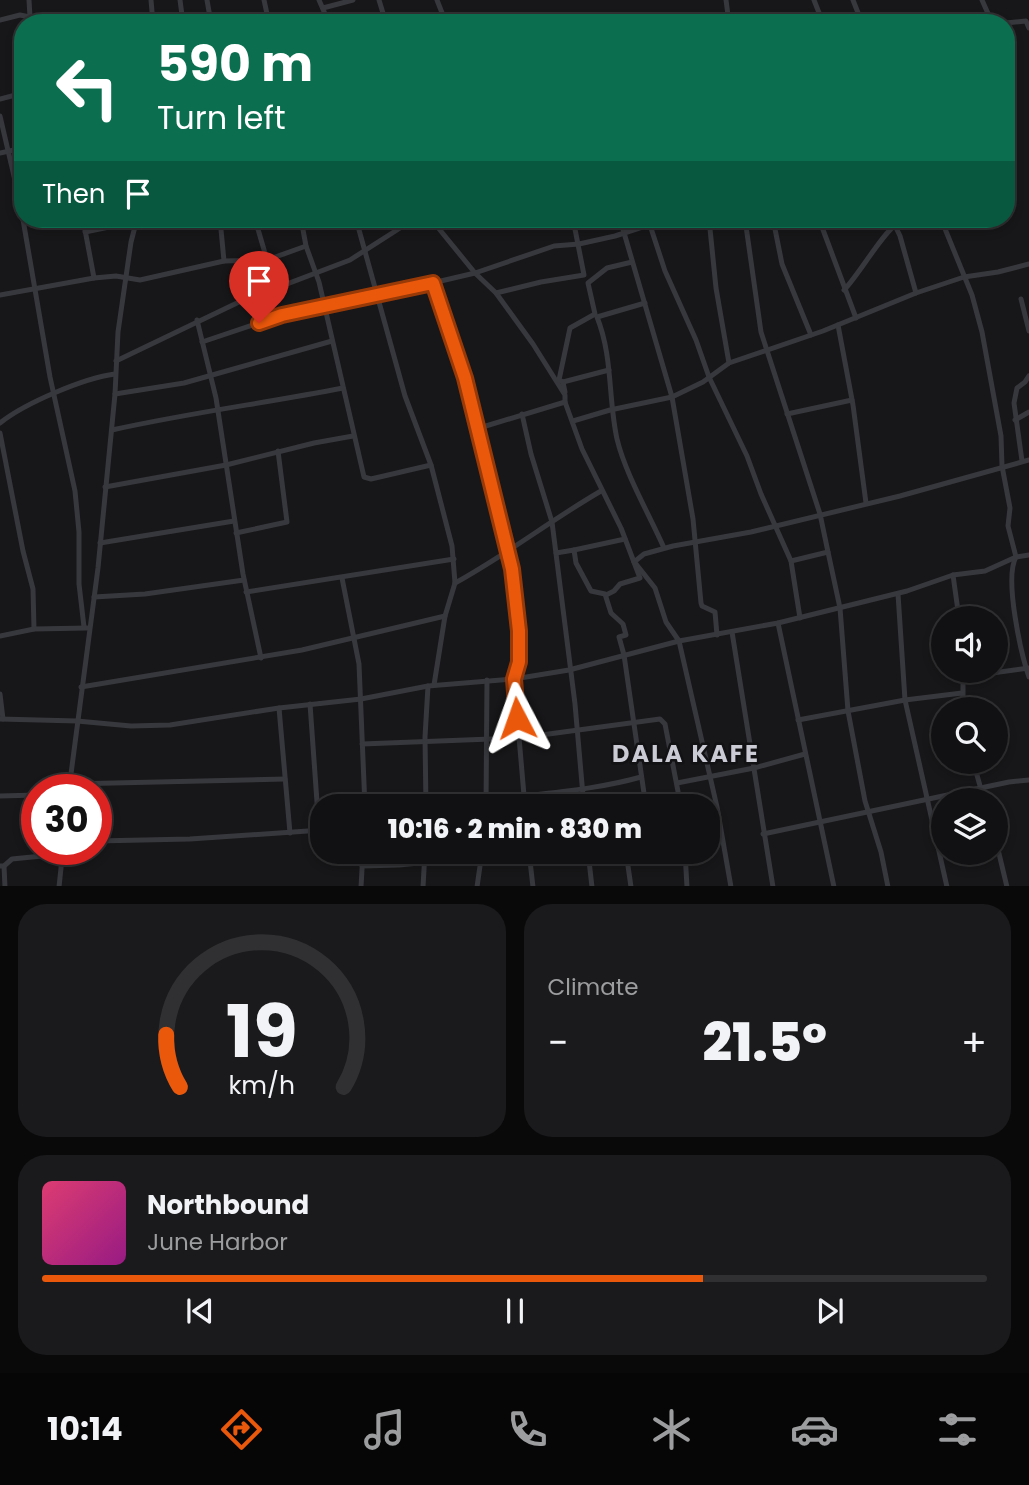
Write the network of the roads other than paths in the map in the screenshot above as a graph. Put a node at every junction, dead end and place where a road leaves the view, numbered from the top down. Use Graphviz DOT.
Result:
graph roads {
  1 [pos="319,0"];
  2 [pos="353,0"];
  3 [pos="323,8"];
  4 [pos="325,14"];
  5 [pos="1015,22"];
  6 [pos="1029,28"];
  7 [pos="0,116"];
  8 [pos="14,150"];
  9 [pos="8,151"];
  10 [pos="0,153"];
  11 [pos="14,182"];
  12 [pos="23,228"];
  13 [pos="84,228"];
  14 [pos="102,228"];
  15 [pos="135,228"];
  16 [pos="221,228"];
  17 [pos="258,228"];
  18 [pos="303,228"];
  19 [pos="358,228"];
  20 [pos="400,228"];
  21 [pos="438,228"];
  22 [pos="575,228"];
  23 [pos="623,228"];
  24 [pos="635,228"];
  25 [pos="650,228"];
  26 [pos="710,228"];
  27 [pos="747,228"];
  28 [pos="775,228"];
  29 [pos="821,228"];
  30 [pos="891,228"];
  31 [pos="896,228"];
  32 [pos="945,228"];
  33 [pos="85,232"];
  34 [pos="625,233"];
  35 [pos="579,244"];
  36 [pos="306,246"];
  37 [pos="364,251"];
  38 [pos="267,260"];
  39 [pos="224,261"];
  40 [pos="632,262"];
  41 [pos="1029,264"];
  42 [pos="315,272"];
  43 [pos="475,273"];
  44 [pos="964,277"];
  45 [pos="94,278"];
  46 [pos="126,278"];
  47 [pos="433,283"];
  48 [pos="587,283"];
  49 [pos="35,289"];
  50 [pos="844,290"];
  51 [pos="496,293"];
  52 [pos="916,293"];
  53 [pos="0,295"];
  54 [pos="377,296"];
  55 [pos="1021,299"];
  56 [pos="645,303"];
  57 [pos="324,308"];
  58 [pos="597,317"];
  59 [pos="856,318"];
  60 [pos="197,320"];
  61 [pos="838,325"];
  62 [pos="1029,331"];
  63 [pos="811,335"];
  64 [pos="332,341"];
  65 [pos="202,342"];
  66 [pos="766,350"];
  67 [pos="116,361"];
  68 [pos="729,363"];
  69 [pos="609,370"];
  70 [pos="115,374"];
  71 [pos="210,374"];
  72 [pos="1029,376"];
  73 [pos="709,377"];
  74 [pos="563,382"];
  75 [pos="343,388"];
  76 [pos="54,394"];
  77 [pos="115,394"];
  78 [pos="565,395"];
  79 [pos="672,397"];
  80 [pos="852,400"];
  81 [pos="565,402"];
  82 [pos="217,409"];
  83 [pos="614,411"];
  84 [pos="1029,411"];
  85 [pos="522,414"];
  86 [pos="787,414"];
  87 [pos="1015,420"];
  88 [pos="573,421"];
  89 [pos="0,423"];
  90 [pos="476,429"];
  91 [pos="111,430"];
  92 [pos="0,433"];
  93 [pos="353,436"];
  94 [pos="278,451"];
  95 [pos="1026,461"];
  96 [pos="226,465"];
  97 [pos="431,465"];
  98 [pos="1002,466"];
  99 [pos="105,486"];
  100 [pos="601,491"];
  101 [pos="866,503"];
  102 [pos="820,514"];
  103 [pos="234,521"];
  104 [pos="552,522"];
  105 [pos="774,526"];
  106 [pos="236,533"];
  107 [pos="625,539"];
  108 [pos="694,541"];
  109 [pos="100,543"];
  110 [pos="664,548"];
  111 [pos="574,551"];
  112 [pos="508,552"];
  113 [pos="828,552"];
  114 [pos="556,554"];
  115 [pos="1029,555"];
  116 [pos="1016,557"];
  117 [pos="454,559"];
  118 [pos="791,561"];
  119 [pos="634,562"];
  120 [pos="953,575"];
  121 [pos="342,578"];
  122 [pos="244,580"];
  123 [pos="454,583"];
  124 [pos="246,592"];
  125 [pos="898,594"];
  126 [pos="606,595"];
  127 [pos="94,597"];
  128 [pos="957,606"];
  129 [pos="840,608"];
  130 [pos="445,617"];
  131 [pos="800,618"];
  132 [pos="778,623"];
  133 [pos="87,628"];
  134 [pos="34,629"];
  135 [pos="732,632"];
  136 [pos="717,635"];
  137 [pos="0,636"];
  138 [pos="353,639"];
  139 [pos="679,641"];
  140 [pos="624,655"];
  141 [pos="261,658"];
  142 [pos="1028,668"];
  143 [pos="569,670"];
  144 [pos="1008,670"];
  145 [pos="1029,677"];
  146 [pos="514,679"];
  147 [pos="487,680"];
  148 [pos="963,683"];
  149 [pos="430,686"];
  150 [pos="81,687"];
  151 [pos="962,693"];
  152 [pos="0,694"];
  153 [pos="962,697"];
  154 [pos="361,699"];
  155 [pos="905,700"];
  156 [pos="310,704"];
  157 [pos="279,708"];
  158 [pos="848,711"];
  159 [pos="1,719"];
  160 [pos="798,720"];
  161 [pos="78,721"];
  162 [pos="634,723"];
  163 [pos="577,732"];
  164 [pos="519,738"];
  165 [pos="488,739"];
  166 [pos="425,740"];
  167 [pos="362,744"];
  168 [pos="805,754"];
  169 [pos="754,768"];
  170 [pos="72,774"];
  171 [pos="977,774"];
  172 [pos="710,776"];
  173 [pos="641,777"];
  174 [pos="285,779"];
  175 [pos="1029,780"];
  176 [pos="677,783"];
  177 [pos="112,785"];
  178 [pos="981,788"];
  179 [pos="582,789"];
  180 [pos="318,794"];
  181 [pos="364,794"];
  182 [pos="426,794"];
  183 [pos="487,794"];
  184 [pos="524,794"];
  185 [pos="583,794"];
  186 [pos="644,794"];
  187 [pos="679,794"];
  188 [pos="21,795"];
  189 [pos="0,796"];
  190 [pos="931,799"];
  191 [pos="928,800"];
  192 [pos="868,813"];
  193 [pos="820,821"];
  194 [pos="310,831"];
  195 [pos="290,833"];
  196 [pos="763,834"];
  197 [pos="721,839"];
  198 [pos="112,841"];
  199 [pos="21,858"];
  200 [pos="406,864"];
  201 [pos="425,864"];
  202 [pos="481,864"];
  203 [pos="530,864"];
  204 [pos="589,864"];
  205 [pos="628,864"];
  206 [pos="686,864"];
  207 [pos="61,865"];
  208 [pos="1002,865"];
  209 [pos="2,866"];
  210 [pos="362,866"];
  211 [pos="5,886"];
  212 [pos="59,886"];
  213 [pos="361,886"];
  214 [pos="423,886"];
  215 [pos="477,886"];
  216 [pos="533,886"];
  217 [pos="592,886"];
  218 [pos="631,886"];
  219 [pos="687,886"];
  220 [pos="730,886"];
  221 [pos="773,886"];
  222 [pos="834,886"];
  223 [pos="888,886"];
  224 [pos="947,886"];
  225 [pos="1007,886"];
  1 -- 3 [label="street"];
  2 -- 3 [label="street"];
  3 -- 4 [label="street"];
  5 -- 6 [label="street"];
  7 -- 9 [label="street"];
  8 -- 9 [label="street"];
  9 -- 10 [label="street"];
  9 -- 11 [label="street"];
  12 -- 49 [label="street"];
  13 -- 33 [label="street"];
  14 -- 33 [label="street"];
  15 -- 46 [label="street"];
  16 -- 39 [label="street"];
  17 -- 38 [label="street"];
  18 -- 36 [label="street"];
  19 -- 37 [label="street"];
  20 -- 37 [label="street"];
  21 -- 43 [label="street"];
  22 -- 35 [label="street"];
  23 -- 34 [label="street"];
  24 -- 34 [label="street"];
  25 -- 73 [label="street"];
  26 -- 68 [label="street"];
  27 -- 66 [label="street"];
  28 -- 63 [label="street"];
  29 -- 50 [label="street"];
  30 -- 50 [label="street"];
  31 -- 52 [label="street"];
  32 -- 44 [label="street"];
  33 -- 45 [label="street"];
  34 -- 35 [label="street"];
  34 -- 40 [label="street"];
  35 -- 43 [label="street"];
  35 -- 51 [label="street"];
  36 -- 38 [label="street"];
  36 -- 42 [label="street"];
  37 -- 42 [label="street"];
  37 -- 54 [label="street"];
  38 -- 39 [label="street"];
  39 -- 46 [label="street"];
  40 -- 48 [label="street"];
  40 -- 56 [label="street"];
  41 -- 44 [label="street"];
  42 -- 57 [label="street"];
  42 -- 60 [label="street"];
  43 -- 47 [label="street"];
  43 -- 51 [label="street"];
  44 -- 52 [label="street"];
  44 -- 98 [label="street"];
  45 -- 46 [label="street"];
  45 -- 49 [label="street"];
  46 -- 67 [label="street"];
  47 -- 54 [label="street"];
  47 -- 90 [label="street"];
  48 -- 58 [label="street"];
  48 -- 74 [label="street"];
  49 -- 53 [label="street"];
  49 -- 76 [label="street"];
  50 -- 59 [label="street"];
  51 -- 78 [label="street"];
  52 -- 59 [label="street"];
  54 -- 57 [label="street"];
  54 -- 97 [label="street"];
  55 -- 62 [label="street"];
  56 -- 58 [label="street"];
  56 -- 79 [label="street"];
  57 -- 64 [label="street"];
  57 -- 65 [label="street"];
  58 -- 69 [label="street"];
  59 -- 61 [label="street"];
  60 -- 65 [label="street"];
  60 -- 67 [label="street"];
  61 -- 63 [label="street"];
  61 -- 80 [label="street"];
  63 -- 66 [label="street"];
  64 -- 71 [label="street"];
  64 -- 75 [label="street"];
  65 -- 71 [label="street"];
  66 -- 68 [label="street"];
  66 -- 86 [label="street"];
  67 -- 70 [label="street"];
  68 -- 73 [label="street"];
  69 -- 74 [label="street"];
  69 -- 83 [label="street"];
  70 -- 76 [label="street"];
  70 -- 77 [label="street"];
  71 -- 77 [label="street"];
  71 -- 82 [label="street"];
  72 -- 87 [label="street"];
  73 -- 79 [label="street"];
  73 -- 105 [label="street"];
  74 -- 78 [label="street"];
  75 -- 82 [label="street"];
  75 -- 93 [label="street"];
  76 -- 89 [label="street"];
  76 -- 133 [label="street"];
  77 -- 91 [label="street"];
  78 -- 81 [label="street"];
  79 -- 83 [label="street"];
  79 -- 108 [label="street"];
  80 -- 86 [label="street"];
  80 -- 101 [label="street"];
  81 -- 85 [label="street"];
  81 -- 88 [label="street"];
  82 -- 91 [label="street"];
  82 -- 96 [label="street"];
  83 -- 88 [label="street"];
  83 -- 110 [label="street"];
  84 -- 87 [label="street"];
  85 -- 90 [label="street"];
  85 -- 104 [label="street"];
  86 -- 102 [label="street"];
  87 -- 95 [label="street"];
  88 -- 100 [label="street"];
  90 -- 112 [label="street"];
  91 -- 99 [label="street"];
  92 -- 134 [label="street"];
  93 -- 94 [label="street"];
  93 -- 97 [label="street"];
  94 -- 96 [label="street"];
  94 -- 106 [label="street"];
  95 -- 98 [label="street"];
  96 -- 99 [label="street"];
  96 -- 103 [label="street"];
  97 -- 117 [label="street"];
  98 -- 101 [label="street"];
  98 -- 116 [label="street"];
  99 -- 109 [label="street"];
  100 -- 104 [label="street"];
  100 -- 107 [label="street"];
  101 -- 102 [label="street"];
  102 -- 105 [label="street"];
  102 -- 113 [label="street"];
  103 -- 106 [label="street"];
  103 -- 109 [label="street"];
  104 -- 112 [label="street"];
  104 -- 114 [label="street"];
  105 -- 108 [label="street"];
  105 -- 118 [label="street"];
  106 -- 122 [label="street"];
  107 -- 111 [label="street"];
  107 -- 119 [label="street"];
  108 -- 110 [label="street"];
  108 -- 136 [label="street"];
  109 -- 127 [label="street"];
  110 -- 119 [label="street"];
  111 -- 114 [label="street"];
  111 -- 126 [label="street"];
  112 -- 123 [label="street"];
  112 -- 146 [label="street"];
  113 -- 118 [label="street"];
  113 -- 129 [label="street"];
  114 -- 143 [label="street"];
  115 -- 116 [label="street"];
  116 -- 120 [label="street"];
  116 -- 142 [label="street"];
  117 -- 121 [label="street"];
  117 -- 123 [label="street"];
  118 -- 131 [label="street"];
  119 -- 126 [label="street"];
  119 -- 139 [label="street"];
  120 -- 125 [label="street"];
  120 -- 128 [label="street"];
  121 -- 124 [label="street"];
  121 -- 138 [label="street"];
  122 -- 124 [label="street"];
  122 -- 127 [label="street"];
  123 -- 130 [label="street"];
  124 -- 141 [label="street"];
  125 -- 129 [label="street"];
  125 -- 155 [label="street"];
  126 -- 140 [label="street"];
  127 -- 133 [label="street"];
  129 -- 131 [label="street"];
  129 -- 158 [label="street"];
  130 -- 138 [label="street"];
  130 -- 149 [label="street"];
  131 -- 132 [label="street"];
  132 -- 135 [label="street"];
  132 -- 160 [label="street"];
  133 -- 134 [label="street"];
  133 -- 150 [label="street"];
  134 -- 137 [label="street"];
  135 -- 136 [label="street"];
  135 -- 169 [label="street"];
  136 -- 139 [label="street"];
  138 -- 141 [label="street"];
  138 -- 154 [label="street"];
  139 -- 140 [label="street"];
  139 -- 172 [label="street"];
  140 -- 143 [label="street"];
  140 -- 162 [label="street"];
  141 -- 150 [label="street"];
  142 -- 144 [label="street"];
  142 -- 145 [label="street"];
  143 -- 146 [label="street"];
  143 -- 163 [label="street"];
  146 -- 147 [label="street"];
  146 -- 164 [label="street"];
  147 -- 149 [label="street"];
  147 -- 165 [label="street"];
  148 -- 151 [label="street"];
  149 -- 154 [label="street"];
  149 -- 166 [label="street"];
  150 -- 161 [label="street"];
  151 -- 153 [label="street"];
  151 -- 155 [label="street"];
  152 -- 159 [label="street"];
  154 -- 156 [label="street"];
  154 -- 167 [label="street"];
  155 -- 158 [label="street"];
  155 -- 191 [label="street"];
  156 -- 157 [label="street"];
  156 -- 180 [label="street"];
  157 -- 161 [label="street"];
  157 -- 174 [label="street"];
  158 -- 160 [label="street"];
  158 -- 192 [label="street"];
  159 -- 161 [label="street"];
  160 -- 168 [label="street"];
  161 -- 170 [label="street"];
  162 -- 163 [label="street"];
  162 -- 173 [label="street"];
  162 -- 176 [label="street"];
  163 -- 164 [label="street"];
  163 -- 179 [label="street"];
  164 -- 165 [label="street"];
  164 -- 184 [label="street"];
  165 -- 166 [label="street"];
  165 -- 183 [label="street"];
  166 -- 167 [label="street"];
  166 -- 182 [label="street"];
  167 -- 181 [label="street"];
  168 -- 169 [label="street"];
  168 -- 193 [label="street"];
  169 -- 172 [label="street"];
  169 -- 196 [label="street"];
  171 -- 178 [label="street"];
  172 -- 176 [label="street"];
  172 -- 197 [label="street"];
  173 -- 179 [label="street"];
  173 -- 186 [label="street"];
  174 -- 177 [label="street"];
  174 -- 195 [label="street"];
  175 -- 178 [label="street"];
  176 -- 187 [label="street"];
  179 -- 184 [label="street"];
  179 -- 185 [label="street"];
  188 -- 189 [label="street"];
  190 -- 191 [label="street"];
  191 -- 192 [label="street"];
  191 -- 224 [label="street"];
  192 -- 193 [label="street"];
  192 -- 223 [label="street"];
  193 -- 196 [label="street"];
  193 -- 222 [label="street"];
  194 -- 195 [label="street"];
  195 -- 198 [label="street"];
  196 -- 221 [label="street"];
  197 -- 220 [label="street"];
  199 -- 209 [label="street"];
  200 -- 210 [label="street"];
  201 -- 214 [label="street"];
  202 -- 215 [label="street"];
  203 -- 216 [label="street"];
  204 -- 217 [label="street"];
  205 -- 218 [label="street"];
  206 -- 219 [label="street"];
  207 -- 212 [label="street"];
  208 -- 225 [label="street"];
  209 -- 211 [label="street"];
  210 -- 213 [label="street"];
}
